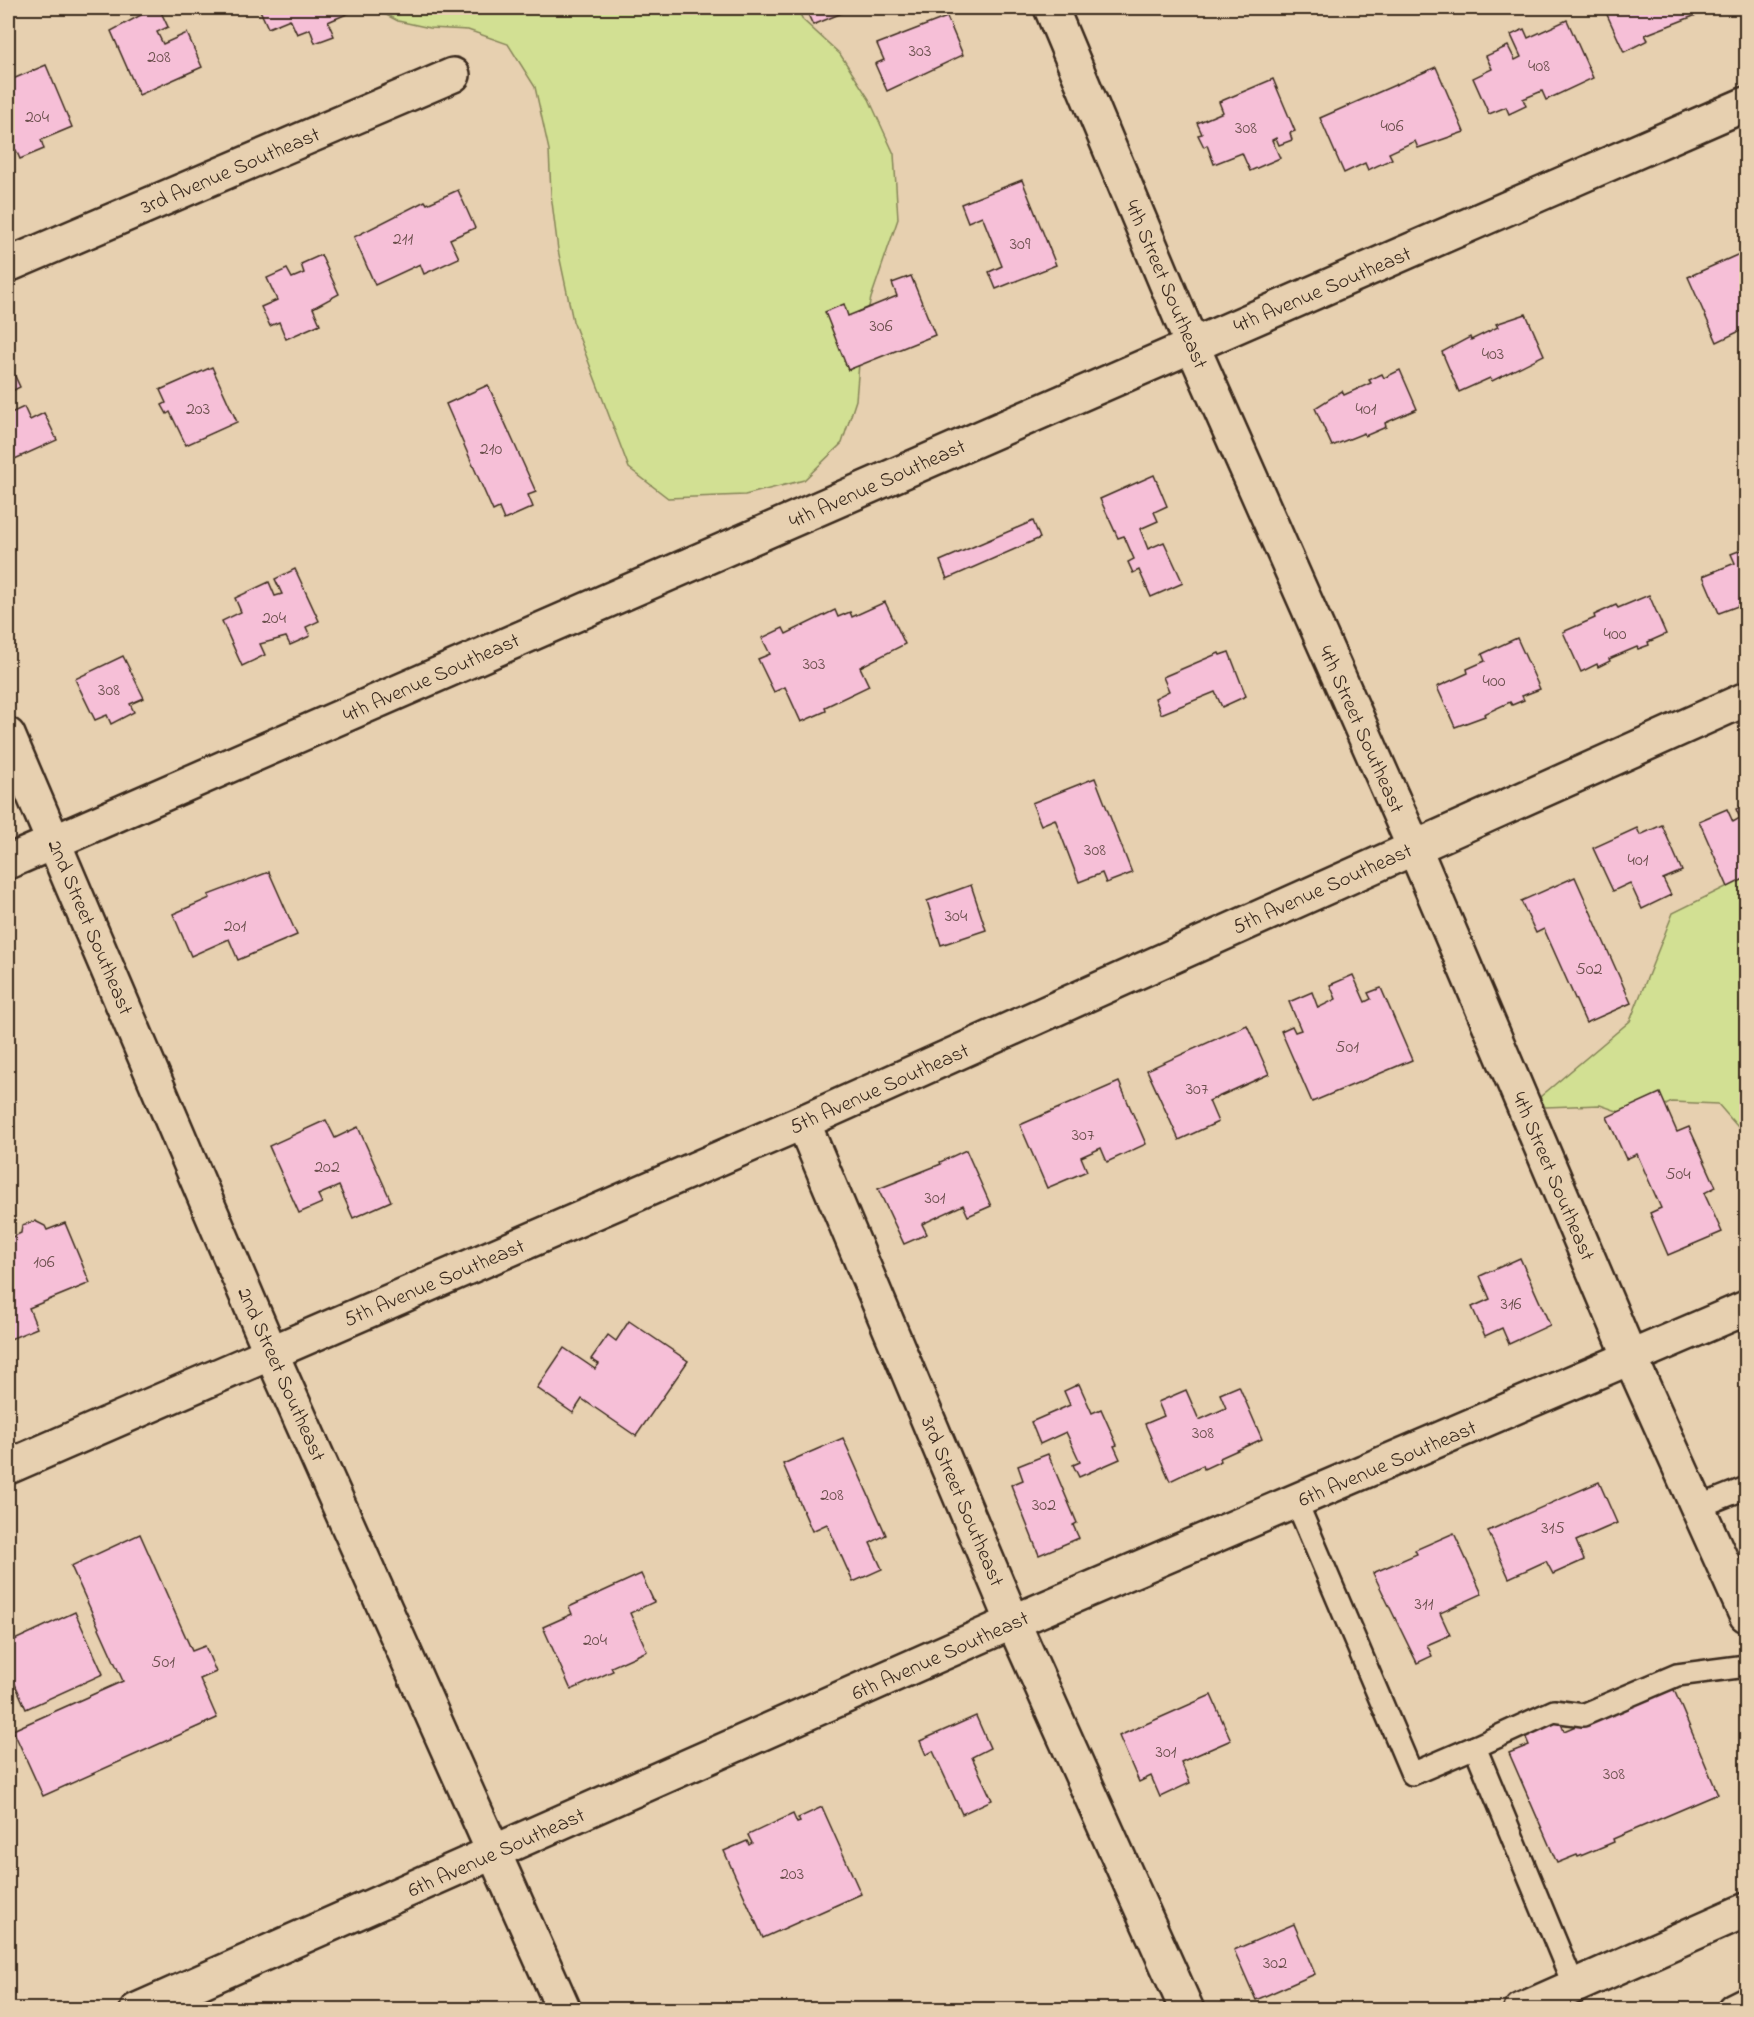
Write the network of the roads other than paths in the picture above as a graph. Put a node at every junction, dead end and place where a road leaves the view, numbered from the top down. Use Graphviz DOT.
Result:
graph roads {
  1 [pos="1051,8"];
  2 [pos="453,75"];
  3 [pos="1746,104"];
  4 [pos="8,264"];
  5 [pos="1192,345"];
  6 [pos="1746,699"];
  7 [pos="8,735"];
  8 [pos="55,841"];
  9 [pos="1414,847"];
  10 [pos="8,862"];
  11 [pos="803,1122"];
  12 [pos="1746,1308"];
  13 [pos="271,1353"];
  14 [pos="1631,1359"];
  15 [pos="8,1467"];
  16 [pos="1746,1488"];
  17 [pos="1296,1501"];
  18 [pos="1698,1507"];
  19 [pos="1746,1615"];
  20 [pos="1013,1622"];
  21 [pos="1746,1666"];
  22 [pos="1475,1746"];
  23 [pos="495,1852"];
  24 [pos="1746,1910"];
  25 [pos="1574,1986"];
  26 [pos="1746,2004"];
  27 [pos="137,2010"];
  28 [pos="564,2010"];
  29 [pos="1187,2010"];
  30 [pos="1521,2010"];
  31 [pos="1734,2010"];
  1 -- 5 [label="street, 4th Street Southeast"];
  2 -- 4 [label="street, 3rd Avenue Southeast"];
  3 -- 5 [label="street, 4th Avenue Southeast"];
  5 -- 8 [label="street, 4th Avenue Southeast"];
  5 -- 9 [label="street, 4th Street Southeast"];
  6 -- 9 [label="street, 5th Avenue Southeast"];
  7 -- 8 [label="street, 2nd Street Southeast"];
  8 -- 10 [label="street, 4th Avenue Southeast"];
  8 -- 13 [label="street, 2nd Street Southeast"];
  9 -- 11 [label="street, 5th Avenue Southeast"];
  9 -- 14 [label="street, 4th Street Southeast"];
  11 -- 13 [label="street, 5th Avenue Southeast"];
  11 -- 20 [label="street, 3rd Street Southeast"];
  12 -- 14 [label="street, 6th Avenue Southeast"];
  13 -- 15 [label="street, 5th Avenue Southeast"];
  13 -- 23 [label="street, 2nd Street Southeast"];
  14 -- 17 [label="street, 6th Avenue Southeast"];
  14 -- 18 [label="street, 4th Street Southeast"];
  16 -- 18 [label="lane"];
  17 -- 20 [label="street, 6th Avenue Southeast"];
  17 -- 22 [label="lane"];
  18 -- 19 [label="street, 4th Street Southeast"];
  20 -- 23 [label="street, 6th Avenue Southeast"];
  20 -- 29 [label="street, 3rd Street Southeast"];
  21 -- 22 [label="lane"];
  22 -- 25 [label="lane"];
  23 -- 27 [label="street, 6th Avenue Southeast"];
  23 -- 28 [label="street, 2nd Street Southeast"];
  24 -- 25 [label="street"];
  25 -- 30 [label="street"];
  26 -- 31 [label="street"];
}
